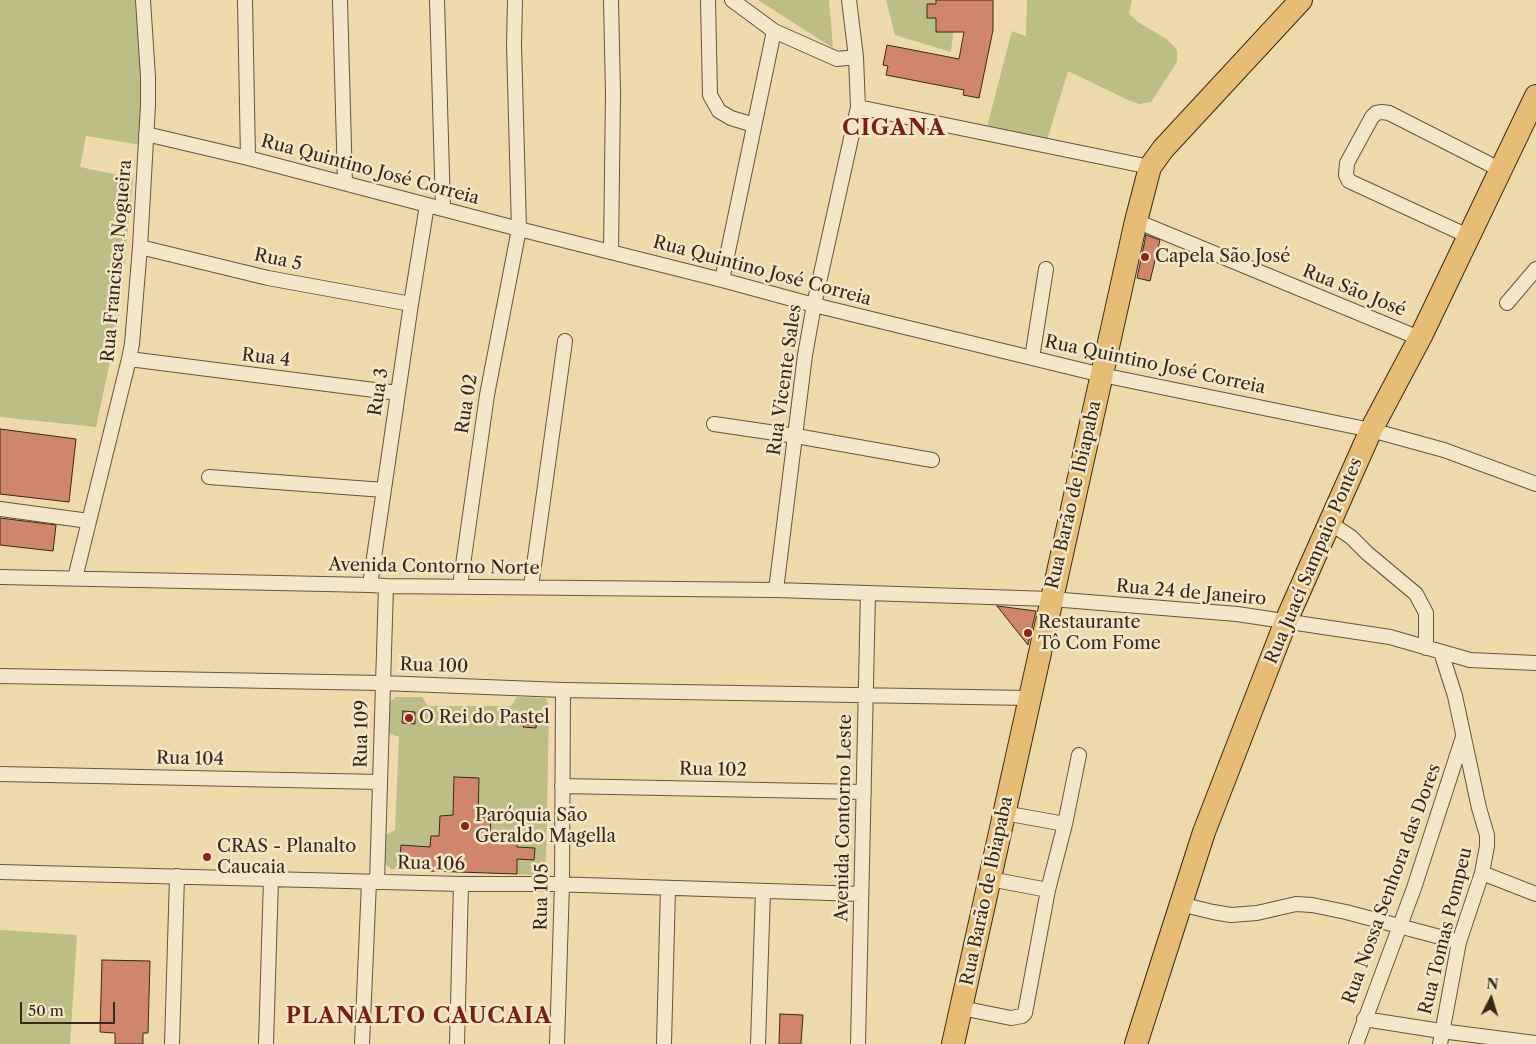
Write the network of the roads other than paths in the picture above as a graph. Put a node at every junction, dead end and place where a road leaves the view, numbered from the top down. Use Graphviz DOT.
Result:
graph roads {
  1 [pos="143,0"];
  2 [pos="245,0"];
  3 [pos="340,0"];
  4 [pos="437,0"];
  5 [pos="515,0"];
  6 [pos="611,0"];
  7 [pos="708,0"];
  8 [pos="732,0"];
  9 [pos="849,0"];
  10 [pos="1301,0"];
  11 [pos="774,32"];
  12 [pos="856,57"];
  13 [pos="1536,96"];
  14 [pos="858,107"];
  15 [pos="754,125"];
  16 [pos="1529,127"];
  17 [pos="146,134"];
  18 [pos="248,158"];
  19 [pos="1150,167"];
  20 [pos="1501,170"];
  21 [pos="346,183"];
  22 [pos="427,205"];
  23 [pos="443,208"];
  24 [pos="1136,221"];
  25 [pos="519,229"];
  26 [pos="1468,236"];
  27 [pos="140,247"];
  28 [pos="611,252"];
  29 [pos="1046,269"];
  30 [pos="1536,269"];
  31 [pos="722,280"];
  32 [pos="1507,303"];
  33 [pos="411,304"];
  34 [pos="814,305"];
  35 [pos="1419,338"];
  36 [pos="566,341"];
  37 [pos="1032,358"];
  38 [pos="130,359"];
  39 [pos="1102,375"];
  40 [pos="398,393"];
  41 [pos="714,424"];
  42 [pos="1371,430"];
  43 [pos="796,436"];
  44 [pos="932,460"];
  45 [pos="209,477"];
  46 [pos="1536,484"];
  47 [pos="384,490"];
  48 [pos="0,509"];
  49 [pos="89,521"];
  50 [pos="1330,523"];
  51 [pos="0,577"];
  52 [pos="75,578"];
  53 [pos="370,585"];
  54 [pos="386,586"];
  55 [pos="460,586"];
  56 [pos="531,587"];
  57 [pos="776,590"];
  58 [pos="868,593"];
  59 [pos="1051,599"];
  60 [pos="1286,621"];
  61 [pos="1426,648"];
  62 [pos="1441,652"];
  63 [pos="1536,663"];
  64 [pos="0,676"];
  65 [pos="382,683"];
  66 [pos="563,690"];
  67 [pos="866,694"];
  68 [pos="1029,698"];
  69 [pos="1463,736"];
  70 [pos="1078,755"];
  71 [pos="0,774"];
  72 [pos="380,782"];
  73 [pos="562,786"];
  74 [pos="864,792"];
  75 [pos="1004,813"];
  76 [pos="1065,824"];
  77 [pos="0,872"];
  78 [pos="1482,873"];
  79 [pos="177,876"];
  80 [pos="271,879"];
  81 [pos="990,879"];
  82 [pos="373,882"];
  83 [pos="461,884"];
  84 [pos="562,884"];
  85 [pos="668,888"];
  86 [pos="1048,890"];
  87 [pos="763,891"];
  88 [pos="862,894"];
  89 [pos="1536,894"];
  90 [pos="1180,904"];
  91 [pos="1400,926"];
  92 [pos="1459,942"];
  93 [pos="961,1008"];
  94 [pos="1364,1019"];
  95 [pos="1440,1038"];
  96 [pos="1536,1043"];
  97 [pos="172,1044"];
  98 [pos="266,1044"];
  99 [pos="362,1044"];
  100 [pos="457,1044"];
  101 [pos="557,1044"];
  102 [pos="664,1044"];
  103 [pos="758,1044"];
  104 [pos="858,1044"];
  105 [pos="953,1044"];
  106 [pos="1136,1044"];
  107 [pos="1356,1044"];
  1 -- 17 [label="street, Rua Francisca Nogueira"];
  2 -- 18 [label="street"];
  3 -- 21 [label="street"];
  4 -- 23 [label="street"];
  5 -- 25 [label="street, Rua 02"];
  6 -- 28 [label="street"];
  7 -- 15 [label="street"];
  8 -- 11 [label="street"];
  9 -- 12 [label="street, Rua Vicente Sales"];
  10 -- 19 [label="main road, Rua Barão de Ibiapaba"];
  11 -- 12 [label="street"];
  11 -- 15 [label="street"];
  12 -- 14 [label="street, Rua Vicente Sales"];
  13 -- 16 [label="main road, Rua Juací Sampaio Pontes"];
  14 -- 19 [label="street"];
  14 -- 34 [label="street, Rua Vicente Sales"];
  15 -- 31 [label="street"];
  16 -- 20 [label="main road, Rua Juací Sampaio Pontes"];
  17 -- 18 [label="street, Rua Quintino José Correia"];
  17 -- 27 [label="street, Rua Francisca Nogueira"];
  18 -- 21 [label="street, Rua Quintino José Correia"];
  19 -- 24 [label="main road, Rua Barão de Ibiapaba"];
  20 -- 26 [label="main road, Rua Juací Sampaio Pontes"];
  20 -- 26 [label="street"];
  21 -- 22 [label="street, Rua Quintino José Correia"];
  22 -- 23 [label="street, Rua Quintino José Correia"];
  22 -- 33 [label="street, Rua 3"];
  23 -- 25 [label="street, Rua Quintino José Correia"];
  24 -- 35 [label="street, Rua São José"];
  24 -- 39 [label="main road, Rua Barão de Ibiapaba"];
  25 -- 28 [label="street, Rua Quintino José Correia"];
  25 -- 55 [label="street, Rua 02"];
  26 -- 35 [label="main road, Rua Juací Sampaio Pontes"];
  27 -- 33 [label="street, Rua 5"];
  27 -- 38 [label="street, Rua Francisca Nogueira"];
  28 -- 31 [label="street, Rua Quintino José Correia"];
  29 -- 37 [label="street"];
  30 -- 32 [label="street"];
  31 -- 34 [label="street, Rua Quintino José Correia"];
  33 -- 40 [label="street, Rua 3"];
  34 -- 37 [label="street, Rua Quintino José Correia"];
  34 -- 43 [label="street, Rua Vicente Sales"];
  35 -- 42 [label="main road, Rua Juací Sampaio Pontes"];
  36 -- 56 [label="street"];
  37 -- 39 [label="street, Rua Quintino José Correia"];
  38 -- 40 [label="street, Rua 4"];
  38 -- 49 [label="street, Rua Francisca Nogueira"];
  39 -- 42 [label="street, Rua Quintino José Correia"];
  39 -- 59 [label="main road, Rua Barão de Ibiapaba"];
  40 -- 47 [label="street, Rua 3"];
  41 -- 43 [label="street"];
  42 -- 46 [label="street, Rua Quintino José Correia"];
  42 -- 50 [label="main road, Rua Juací Sampaio Pontes"];
  43 -- 44 [label="street"];
  43 -- 57 [label="street, Rua Vicente Sales"];
  45 -- 47 [label="street"];
  47 -- 53 [label="street, Rua 3"];
  48 -- 49 [label="street"];
  49 -- 52 [label="street, Rua Francisca Nogueira"];
  50 -- 60 [label="main road, Rua Juací Sampaio Pontes"];
  50 -- 61 [label="street"];
  51 -- 52 [label="street, Avenida Contorno Norte"];
  52 -- 53 [label="street, Avenida Contorno Norte"];
  53 -- 54 [label="street, Avenida Contorno Norte"];
  54 -- 55 [label="street, Avenida Contorno Norte"];
  54 -- 65 [label="street, Rua 109"];
  55 -- 56 [label="street, Avenida Contorno Norte"];
  56 -- 57 [label="street, Avenida Contorno Norte"];
  57 -- 58 [label="street, Avenida Contorno Norte"];
  58 -- 59 [label="street, Rua 24 de Janeiro"];
  58 -- 67 [label="street, Avenida Contorno Leste"];
  59 -- 60 [label="street, Rua 24 de Janeiro"];
  59 -- 68 [label="main road, Rua Barão de Ibiapaba"];
  60 -- 61 [label="street, Rua 24 de Janeiro"];
  60 -- 90 [label="main road, Rua Juací Sampaio Pontes"];
  61 -- 62 [label="street, Rua 24 de Janeiro"];
  62 -- 63 [label="street, Rua 24 de Janeiro"];
  62 -- 69 [label="street, Rua Tomas Pompeu"];
  64 -- 65 [label="street, Rua 100"];
  65 -- 66 [label="street, Rua 100"];
  65 -- 72 [label="street, Rua 109"];
  66 -- 67 [label="street, Rua 100"];
  66 -- 73 [label="street, Rua 105"];
  67 -- 68 [label="street, Rua 100"];
  67 -- 74 [label="street, Avenida Contorno Leste"];
  68 -- 75 [label="main road, Rua Barão de Ibiapaba"];
  69 -- 78 [label="street, Rua Tomas Pompeu"];
  69 -- 91 [label="street, Rua Nossa Senhora das Dores"];
  70 -- 76 [label="street"];
  71 -- 72 [label="street, Rua 104"];
  72 -- 82 [label="street, Rua 109"];
  73 -- 74 [label="street, Rua 102"];
  73 -- 84 [label="street, Rua 105"];
  74 -- 88 [label="street, Avenida Contorno Leste"];
  75 -- 76 [label="street"];
  75 -- 81 [label="main road, Rua Barão de Ibiapaba"];
  76 -- 86 [label="street"];
  77 -- 79 [label="street, Rua 106"];
  78 -- 89 [label="street"];
  78 -- 92 [label="street, Rua Tomas Pompeu"];
  79 -- 80 [label="street, Rua 106"];
  79 -- 97 [label="street"];
  80 -- 82 [label="street, Rua 106"];
  80 -- 98 [label="street"];
  81 -- 86 [label="street"];
  81 -- 93 [label="main road, Rua Barão de Ibiapaba"];
  82 -- 83 [label="street, Rua 106"];
  82 -- 99 [label="street, Rua 109"];
  83 -- 84 [label="street, Rua 106"];
  83 -- 100 [label="street"];
  84 -- 85 [label="street, Rua 106"];
  84 -- 101 [label="street, Rua 105"];
  85 -- 87 [label="street, Rua 106"];
  85 -- 102 [label="street"];
  86 -- 93 [label="street"];
  87 -- 88 [label="street, Rua 106"];
  87 -- 103 [label="street"];
  88 -- 104 [label="street, Avenida Contorno Leste"];
  90 -- 91 [label="street"];
  90 -- 106 [label="main road, Rua Juací Sampaio Pontes"];
  91 -- 92 [label="street"];
  91 -- 94 [label="street, Rua Nossa Senhora das Dores"];
  92 -- 95 [label="street, Rua Tomas Pompeu"];
  93 -- 105 [label="main road, Rua Barão de Ibiapaba"];
  94 -- 95 [label="street"];
  94 -- 107 [label="street, Rua Nossa Senhora das Dores"];
  95 -- 96 [label="street"];
}
